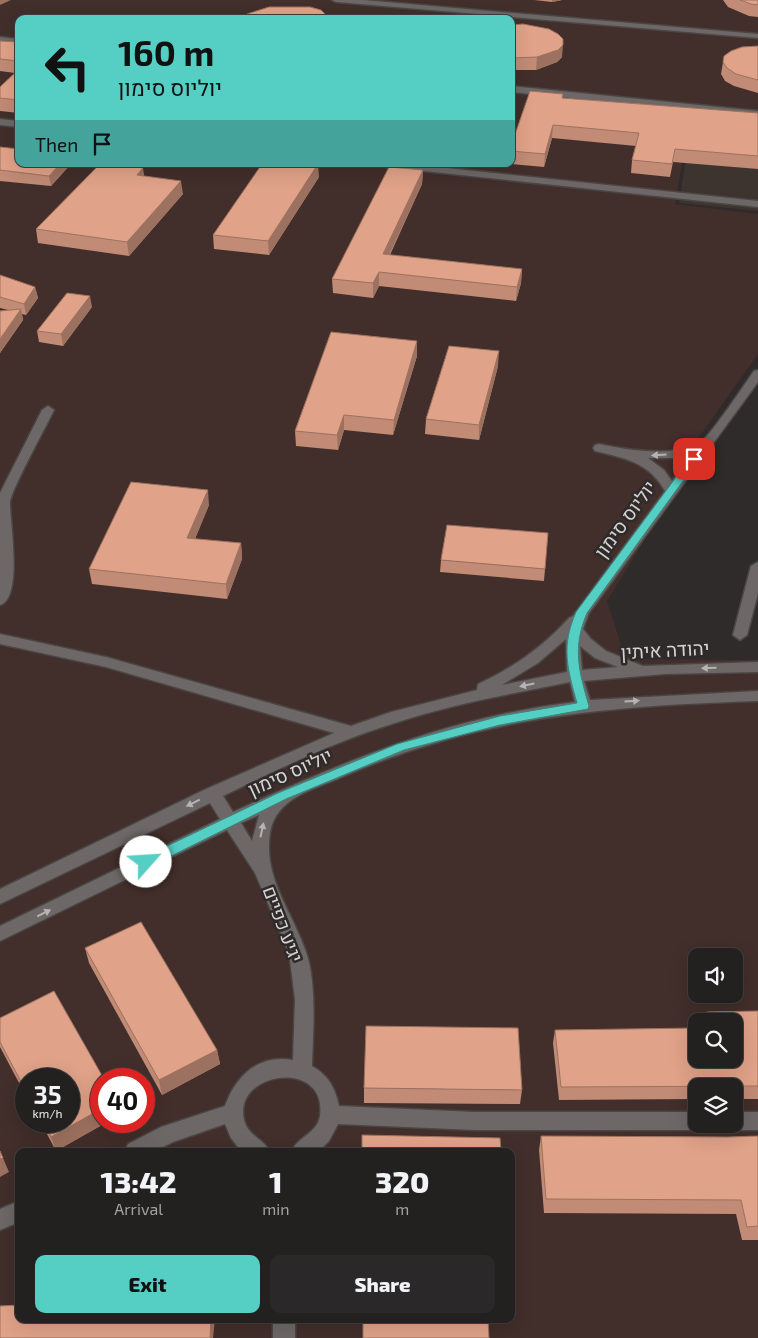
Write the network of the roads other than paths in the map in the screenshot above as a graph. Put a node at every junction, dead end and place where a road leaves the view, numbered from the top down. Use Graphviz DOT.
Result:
graph roads {
  1 [pos="336,0"];
  2 [pos="512,15"];
  3 [pos="515,15"];
  4 [pos="758,36"];
  5 [pos="0,40"];
  6 [pos="15,41"];
  7 [pos="515,89"];
  8 [pos="758,114"];
  9 [pos="0,122"];
  10 [pos="15,124"];
  11 [pos="414,167"];
  12 [pos="758,204"];
  13 [pos="758,374"];
  14 [pos="48,410"];
  15 [pos="706,444"];
  16 [pos="599,448"];
  17 [pos="631,455"];
  18 [pos="671,490"];
  19 [pos="758,566"];
  20 [pos="0,600"];
  21 [pos="582,612"];
  22 [pos="575,627"];
  23 [pos="740,635"];
  24 [pos="0,639"];
  25 [pos="758,667"];
  26 [pos="665,669"];
  27 [pos="575,676"];
  28 [pos="758,696"];
  29 [pos="456,700"];
  30 [pos="584,706"];
  31 [pos="351,732"];
  32 [pos="212,793"];
  33 [pos="282,796"];
  34 [pos="231,820"];
  35 [pos="262,870"];
  36 [pos="0,897"];
  37 [pos="0,934"];
  38 [pos="302,1070"];
  39 [pos="234,1112"];
  40 [pos="331,1114"];
  41 [pos="688,1121"];
  42 [pos="743,1121"];
  43 [pos="758,1121"];
  44 [pos="141,1148"];
  45 [pos="255,1148"];
  46 [pos="307,1148"];
  47 [pos="15,1213"];
  48 [pos="0,1220"];
  49 [pos="284,1323"];
  50 [pos="284,1338"];
  1 -- 2 [label="street"];
  3 -- 4 [label="street"];
  5 -- 6 [label="street"];
  7 -- 8 [label="street"];
  9 -- 10 [label="street"];
  11 -- 12 [label="street"];
  13 -- 15 [label="street, יוליוס סימון"];
  14 -- 20 [label="street"];
  15 -- 17 [label="street, one-way"];
  15 -- 18 [label="street, יוליוס סימון"];
  16 -- 17 [label="street"];
  17 -- 18 [label="street"];
  18 -- 21 [label="street, יוליוס סימון"];
  19 -- 23 [label="street"];
  21 -- 22 [label="street, יוליוס סימון"];
  21 -- 29 [label="street"];
  22 -- 26 [label="street"];
  22 -- 27 [label="street, יוליוס סימון"];
  24 -- 31 [label="street"];
  25 -- 26 [label="street, יהודה איתין, one-way"];
  26 -- 27 [label="street, יהודה איתין"];
  27 -- 29 [label="street, יוליוס סימון, one-way"];
  27 -- 30 [label="street, יוליוס סימון"];
  30 -- 28 [label="street, one-way"];
  29 -- 31 [label="street, יוליוס סימון"];
  30 -- 33 [label="street, יוליוס סימון"];
  31 -- 32 [label="street, יוליוס סימון"];
  32 -- 34 [label="street, יגיע כפיים"];
  32 -- 36 [label="street, יוליוס סימון, one-way"];
  33 -- 34 [label="street, יוליוס סימון"];
  35 -- 33 [label="street, one-way"];
  34 -- 35 [label="street, יגיע כפיים"];
  37 -- 34 [label="street, יוליוס סימון, one-way"];
  35 -- 38 [label="street, יגיע כפיים"];
  38 -- 39 [label="street"];
  38 -- 40 [label="street"];
  39 -- 44 [label="street"];
  39 -- 45 [label="street"];
  40 -- 41 [label="street"];
  40 -- 46 [label="street"];
  42 -- 43 [label="street"];
  47 -- 48 [label="street"];
  49 -- 50 [label="street"];
}
